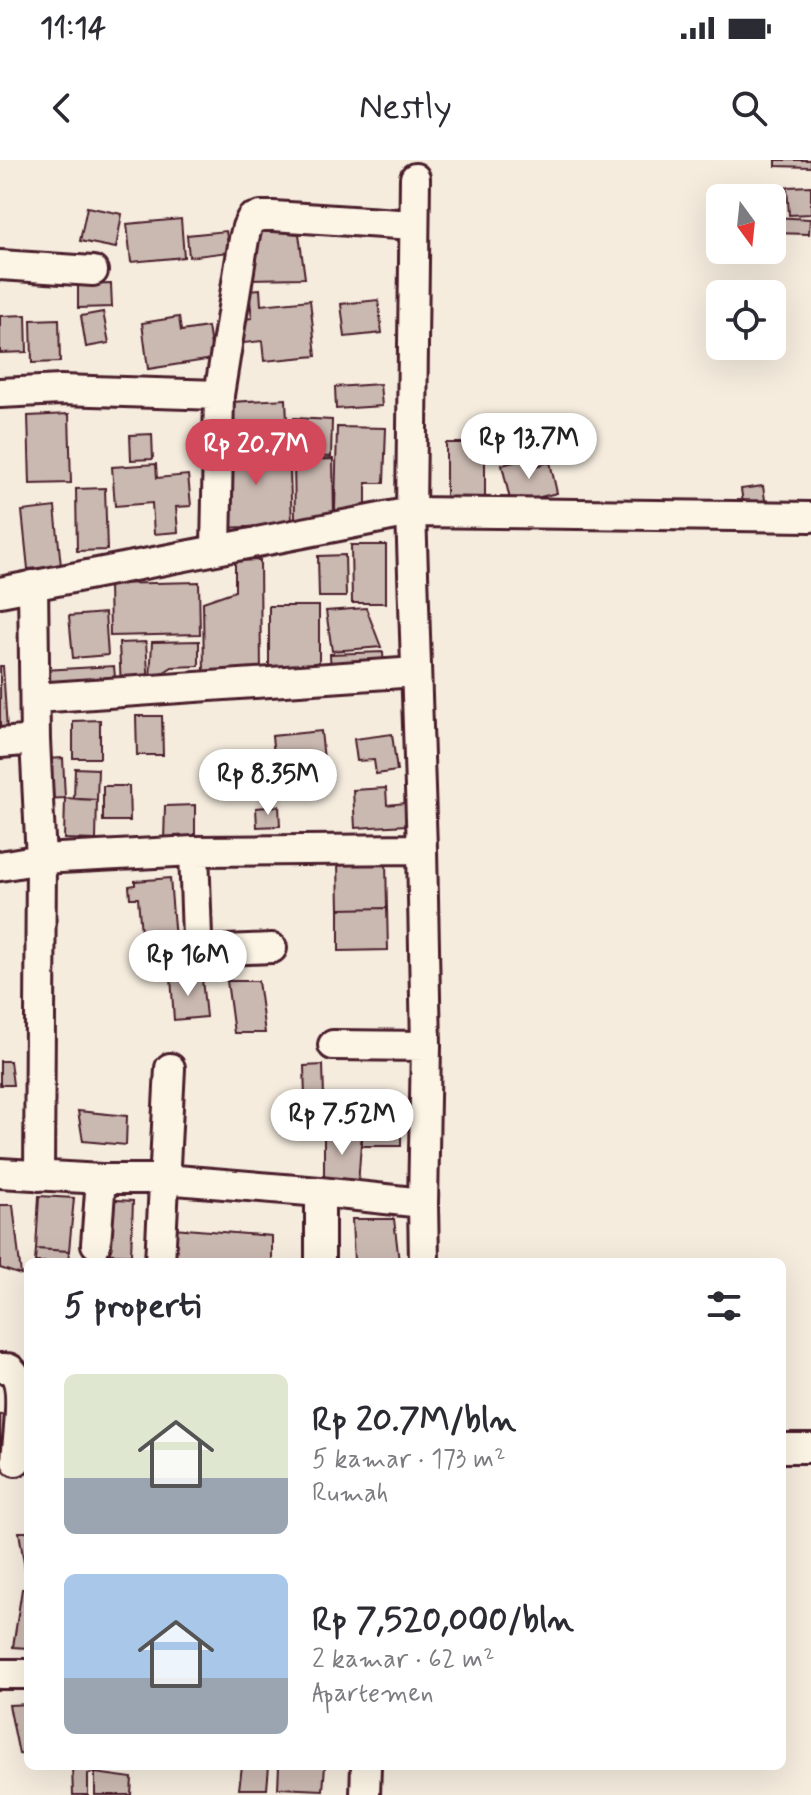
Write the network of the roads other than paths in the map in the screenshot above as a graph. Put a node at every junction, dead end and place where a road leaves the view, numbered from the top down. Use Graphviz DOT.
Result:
graph roads {
  1 [pos="415,178"];
  2 [pos="414,225"];
  3 [pos="0,265"];
  4 [pos="93,271"];
  5 [pos="0,393"];
  6 [pos="219,395"];
  7 [pos="411,512"];
  8 [pos="811,517"];
  9 [pos="216,549"];
  10 [pos="33,585"];
  11 [pos="0,592"];
  12 [pos="416,672"];
  13 [pos="35,698"];
  14 [pos="35,740"];
  15 [pos="0,743"];
  16 [pos="422,849"];
  17 [pos="194,851"];
  18 [pos="41,859"];
  19 [pos="0,866"];
  20 [pos="272,948"];
  21 [pos="333,1045"];
  22 [pos="426,1046"];
  23 [pos="170,1068"];
  24 [pos="0,1173"];
  25 [pos="39,1176"];
  26 [pos="101,1179"];
  27 [pos="164,1179"];
  28 [pos="320,1192"];
  29 [pos="423,1203"];
  30 [pos="96,1244"];
  31 [pos="160,1258"];
  32 [pos="320,1258"];
  33 [pos="424,1258"];
  34 [pos="0,1368"];
  35 [pos="786,1448"];
  36 [pos="811,1448"];
  37 [pos="15,1462"];
  38 [pos="0,1674"];
  39 [pos="24,1674"];
  40 [pos="366,1770"];
  41 [pos="365,1795"];
  1 -- 2 [label="street"];
  2 -- 6 [label="street"];
  2 -- 7 [label="street"];
  3 -- 4 [label="street"];
  5 -- 6 [label="street"];
  6 -- 9 [label="street"];
  7 -- 8 [label="street"];
  7 -- 9 [label="street"];
  7 -- 12 [label="street"];
  9 -- 10 [label="street"];
  10 -- 11 [label="street"];
  10 -- 13 [label="street"];
  12 -- 13 [label="street"];
  12 -- 16 [label="street"];
  13 -- 14 [label="street"];
  14 -- 15 [label="street"];
  14 -- 18 [label="street"];
  16 -- 17 [label="street"];
  16 -- 22 [label="street"];
  17 -- 18 [label="street"];
  17 -- 20 [label="street"];
  18 -- 19 [label="street"];
  18 -- 25 [label="street"];
  21 -- 22 [label="street"];
  22 -- 29 [label="street"];
  23 -- 27 [label="street"];
  24 -- 25 [label="street"];
  25 -- 26 [label="street"];
  26 -- 27 [label="street"];
  26 -- 30 [label="street"];
  27 -- 28 [label="street"];
  27 -- 31 [label="street"];
  28 -- 29 [label="street"];
  28 -- 32 [label="street"];
  29 -- 33 [label="street"];
  34 -- 37 [label="street"];
  35 -- 36 [label="street"];
  38 -- 39 [label="street"];
  40 -- 41 [label="street"];
}
